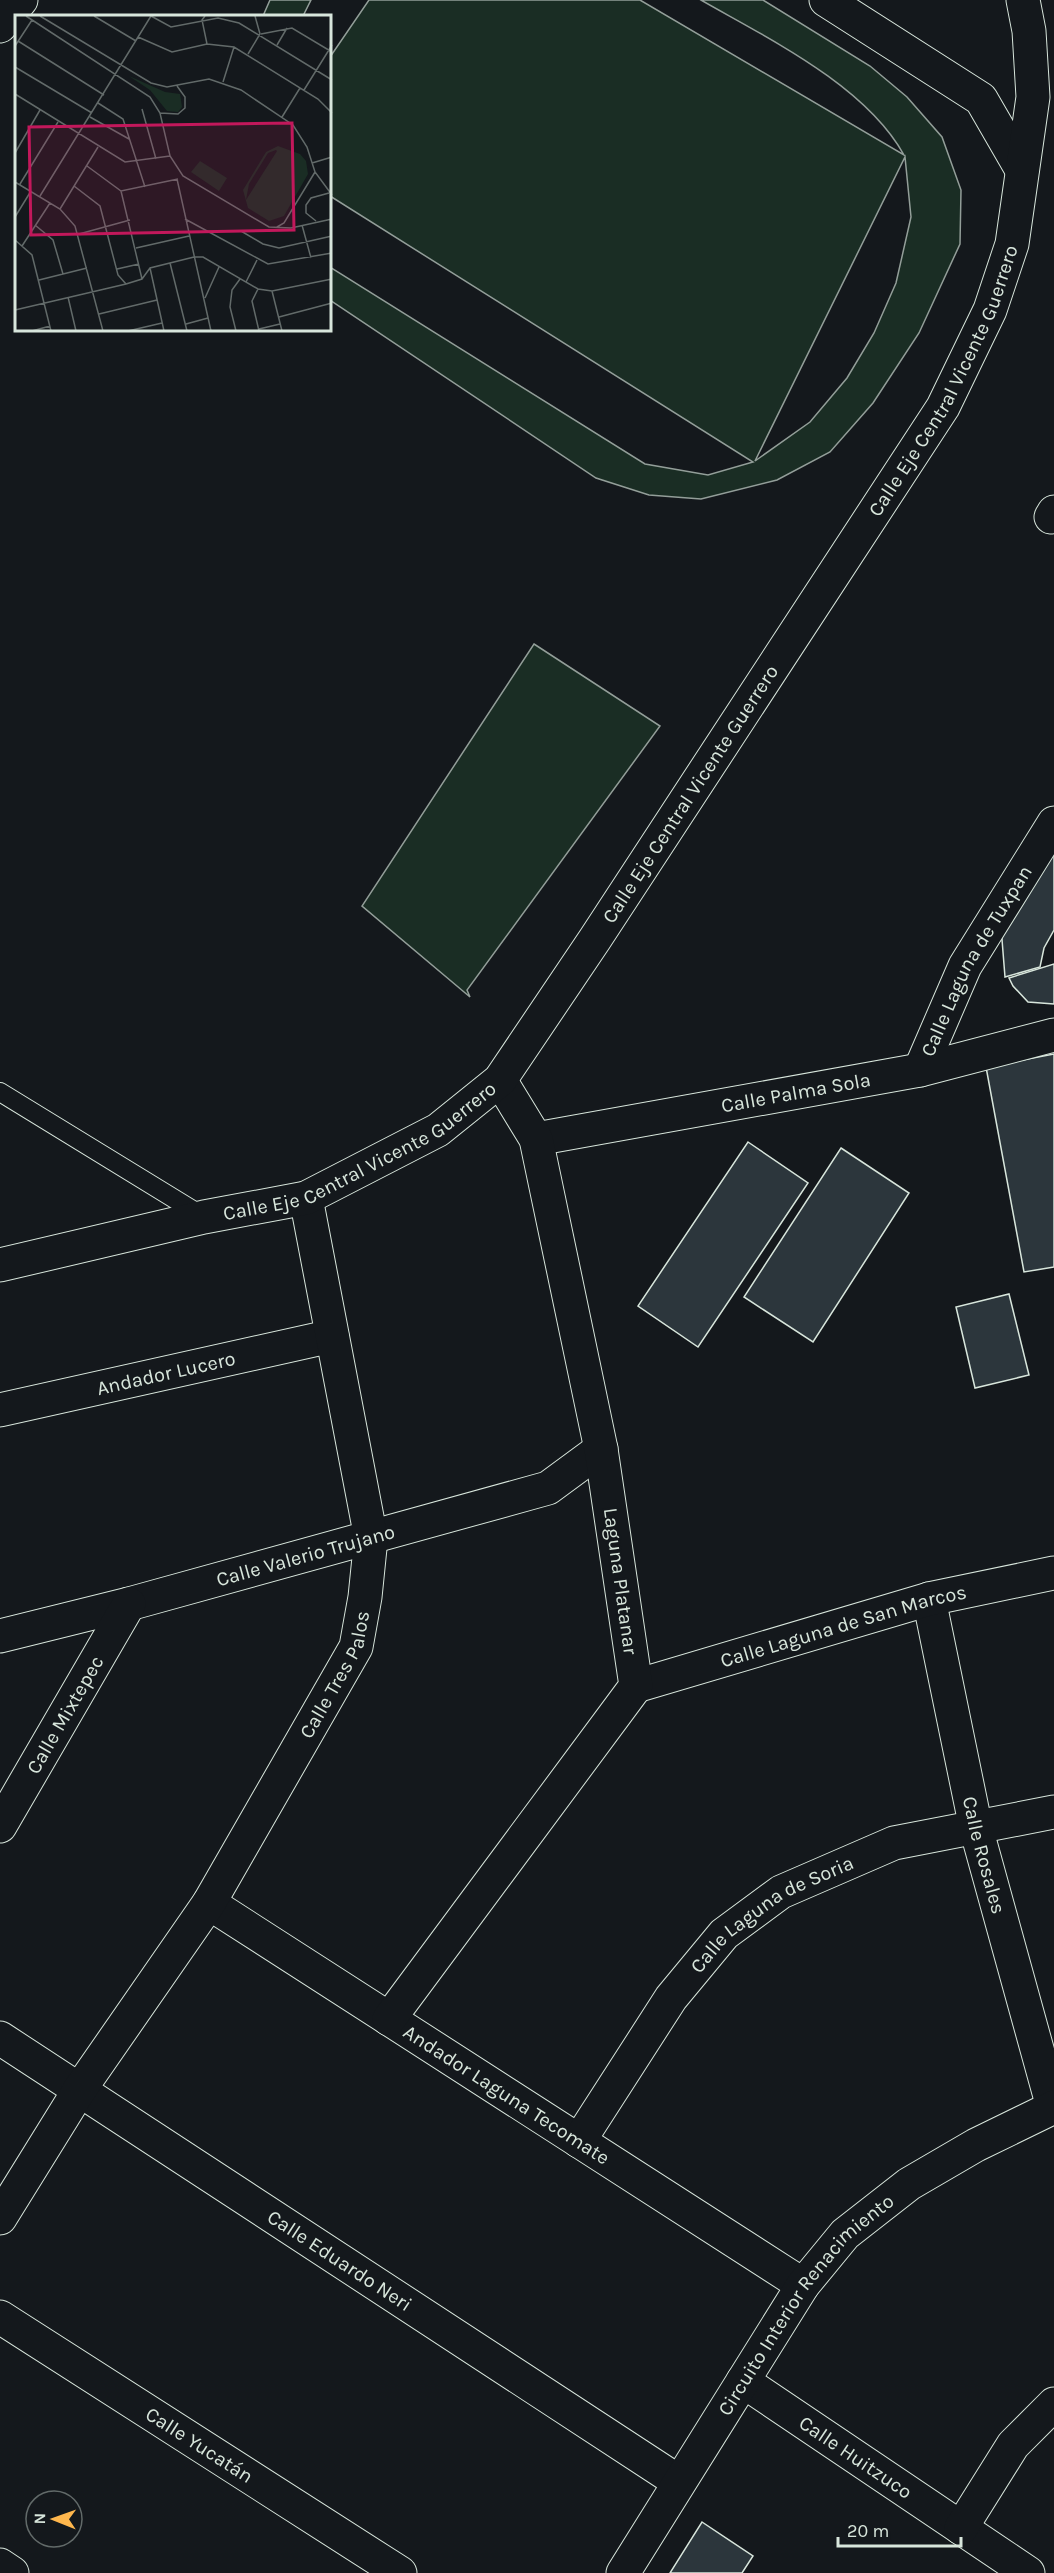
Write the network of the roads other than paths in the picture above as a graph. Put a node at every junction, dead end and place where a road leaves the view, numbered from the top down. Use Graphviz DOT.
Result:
graph roads {
  1 [pos="21,0"];
  2 [pos="826,0"];
  3 [pos="1023,0"];
  4 [pos="0,26"];
  5 [pos="1022,170"];
  6 [pos="1054,823"];
  7 [pos="1054,1035"];
  8 [pos="920,1070"];
  9 [pos="500,1080"];
  10 [pos="0,1092"];
  11 [pos="536,1139"];
  12 [pos="306,1198"];
  13 [pos="204,1217"];
  14 [pos="0,1264"];
  15 [pos="332,1336"];
  16 [pos="0,1410"];
  17 [pos="602,1449"];
  18 [pos="370,1538"];
  19 [pos="1054,1573"];
  20 [pos="929,1599"];
  21 [pos="129,1604"];
  22 [pos="0,1636"];
  23 [pos="636,1686"];
  24 [pos="1054,1812"];
  25 [pos="0,1827"];
  26 [pos="976,1828"];
  27 [pos="210,1903"];
  28 [pos="389,2019"];
  29 [pos="0,2038"];
  30 [pos="80,2089"];
  31 [pos="1053,2107"];
  32 [pos="579,2141"];
  33 [pos="0,2218"];
  34 [pos="803,2285"];
  35 [pos="0,2317"];
  36 [pos="743,2381"];
  37 [pos="1054,2404"];
  38 [pos="679,2482"];
  39 [pos="961,2528"];
  40 [pos="0,2565"];
  41 [pos="627,2572"];
  42 [pos="12,2573"];
  43 [pos="400,2573"];
  44 [pos="1028,2573"];
  1 -- 4 [label="street"];
  2 -- 5 [label="street"];
  3 -- 5 [label="street, Calle Eje Central Vicente Guerrero"];
  5 -- 9 [label="street, Calle Eje Central Vicente Guerrero"];
  6 -- 8 [label="street, Calle Laguna de Tuxpan"];
  7 -- 8 [label="street, Calle Palma Sola"];
  8 -- 11 [label="street, Calle Palma Sola"];
  9 -- 11 [label="street, Laguna Platanar"];
  9 -- 12 [label="street, Calle Eje Central Vicente Guerrero"];
  10 -- 13 [label="lane"];
  11 -- 17 [label="street, Laguna Platanar"];
  12 -- 13 [label="street, Calle Eje Central Vicente Guerrero"];
  12 -- 15 [label="street, Calle Tres Palos"];
  13 -- 14 [label="street, Calle Eje Central Vicente Guerrero"];
  15 -- 16 [label="street, Andador Lucero"];
  15 -- 18 [label="street, Calle Tres Palos"];
  17 -- 18 [label="street, Calle Valerio Trujano"];
  17 -- 23 [label="street, Laguna Platanar"];
  18 -- 21 [label="street, Calle Valerio Trujano"];
  18 -- 27 [label="street, Calle Tres Palos"];
  19 -- 20 [label="street, Calle Laguna de San Marcos"];
  20 -- 23 [label="street, Calle Laguna de San Marcos"];
  20 -- 26 [label="street, Calle Rosales"];
  21 -- 22 [label="street, Calle Valerio Trujano"];
  21 -- 25 [label="street, Calle Mixtepec"];
  23 -- 28 [label="street"];
  24 -- 26 [label="street, Calle Laguna de Soria"];
  26 -- 31 [label="street, Calle Rosales"];
  26 -- 32 [label="street, Calle Laguna de Soria"];
  27 -- 28 [label="street, Andador Laguna Tecomate"];
  27 -- 30 [label="street, Calle Tres Palos"];
  28 -- 32 [label="street, Andador Laguna Tecomate"];
  29 -- 30 [label="street, Calle Eduardo Neri"];
  30 -- 33 [label="street, Calle Tres Palos"];
  30 -- 38 [label="street, Calle Eduardo Neri"];
  31 -- 34 [label="street, Circuito Interior Renacimiento"];
  32 -- 34 [label="street, Andador Laguna Tecomate"];
  34 -- 36 [label="street, Circuito Interior Renacimiento"];
  35 -- 43 [label="street, Calle Yucatán"];
  36 -- 38 [label="street, Circuito Interior Renacimiento"];
  36 -- 39 [label="street, Calle Huitzuco"];
  37 -- 39 [label="street"];
  38 -- 41 [label="street, Circuito Interior Renacimiento"];
  39 -- 44 [label="street, Calle Huitzuco"];
  40 -- 42 [label="street"];
}
